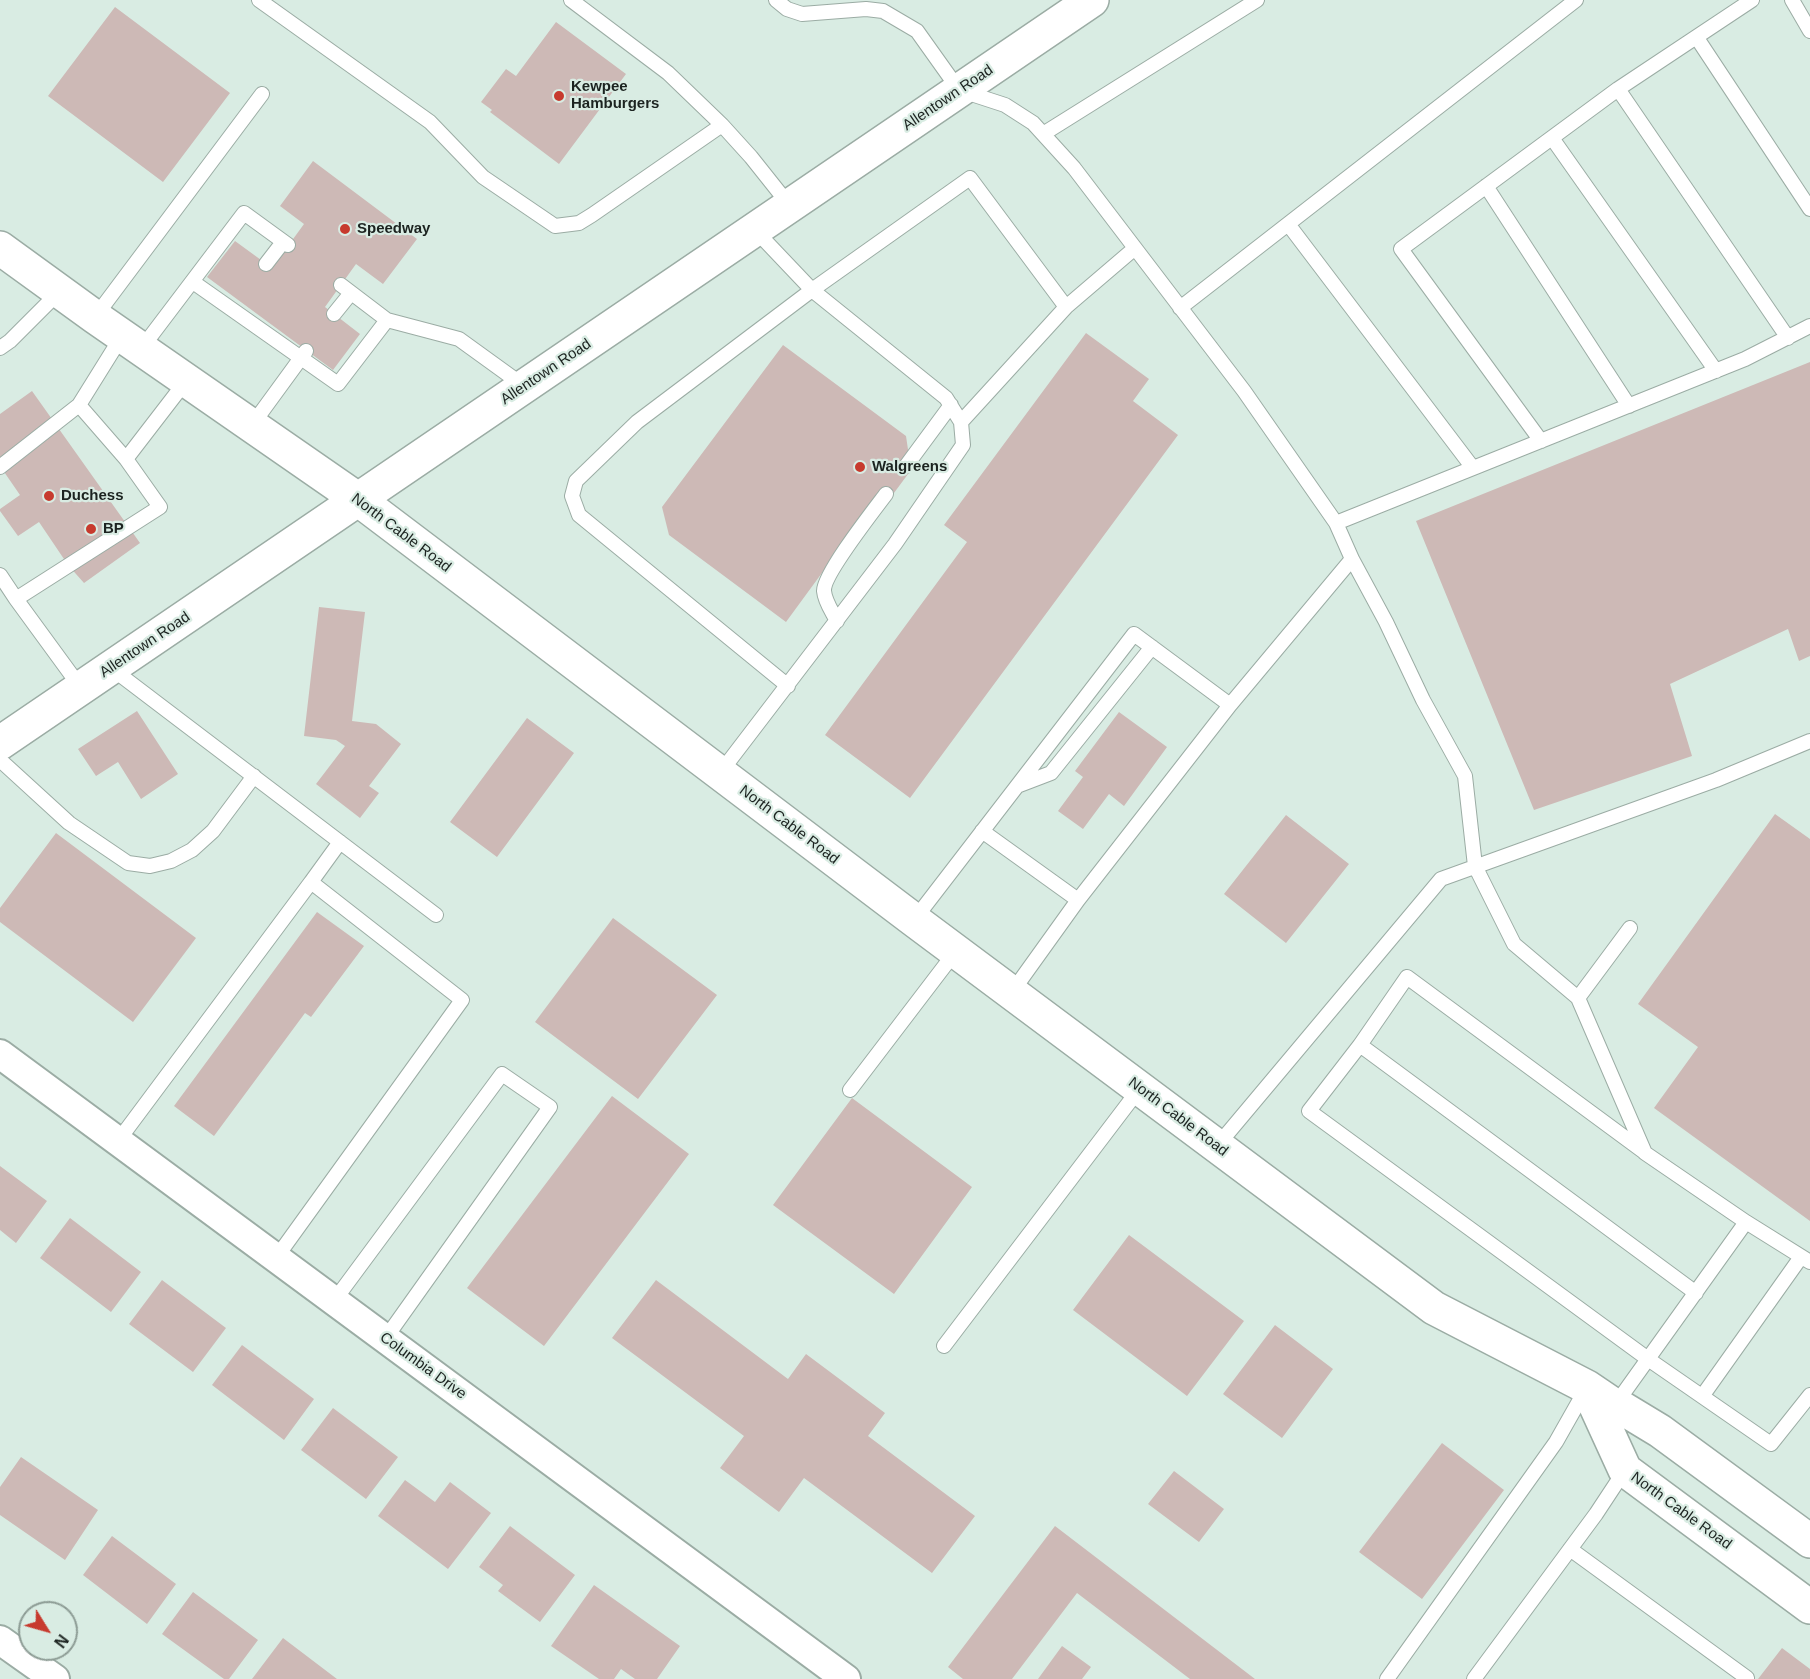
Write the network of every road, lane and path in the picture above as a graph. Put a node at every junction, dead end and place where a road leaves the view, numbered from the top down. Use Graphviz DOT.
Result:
graph roads {
  1 [pos="259,0"];
  2 [pos="571,0"];
  3 [pos="776,0"];
  4 [pos="1092,0"];
  5 [pos="1257,0"];
  6 [pos="1576,0"];
  7 [pos="1752,0"];
  8 [pos="1792,0"];
  9 [pos="1809,27"];
  10 [pos="1697,38"];
  11 [pos="1618,89"];
  12 [pos="959,90"];
  13 [pos="262,94"];
  14 [pos="722,125"];
  15 [pos="1043,134"];
  16 [pos="1552,138"];
  17 [pos="1486,186"];
  18 [pos="790,206"];
  19 [pos="1810,209"];
  20 [pos="1288,224"];
  21 [pos="755,230"];
  22 [pos="0,248"];
  23 [pos="1135,248"];
  24 [pos="266,264"];
  25 [pos="193,282"];
  26 [pos="812,290"];
  27 [pos="60,291"];
  28 [pos="1065,307"];
  29 [pos="1180,308"];
  30 [pos="334,314"];
  31 [pos="95,317"];
  32 [pos="387,320"];
  33 [pos="1810,326"];
  34 [pos="1788,338"];
  35 [pos="131,343"];
  36 [pos="0,348"];
  37 [pos="304,355"];
  38 [pos="1716,371"];
  39 [pos="186,381"];
  40 [pos="524,386"];
  41 [pos="79,405"];
  42 [pos="951,405"];
  43 [pos="1629,405"];
  44 [pos="961,422"];
  45 [pos="250,427"];
  46 [pos="1541,441"];
  47 [pos="126,459"];
  48 [pos="0,466"];
  49 [pos="906,466"];
  50 [pos="1473,468"];
  51 [pos="886,494"];
  52 [pos="359,500"];
  53 [pos="1336,523"];
  54 [pos="1352,559"];
  55 [pos="0,575"];
  56 [pos="16,598"];
  57 [pos="837,621"];
  58 [pos="1152,647"];
  59 [pos="111,668"];
  60 [pos="788,686"];
  61 [pos="81,688"];
  62 [pos="1230,705"];
  63 [pos="1810,741"];
  64 [pos="2,744"];
  65 [pos="720,773"];
  66 [pos="254,777"];
  67 [pos="1017,786"];
  68 [pos="982,831"];
  69 [pos="340,842"];
  70 [pos="1475,866"];
  71 [pos="311,882"];
  72 [pos="1078,900"];
  73 [pos="436,915"];
  74 [pos="914,920"];
  75 [pos="1630,928"];
  76 [pos="957,951"];
  77 [pos="1012,992"];
  78 [pos="1578,998"];
  79 [pos="1360,1046"];
  80 [pos="0,1054"];
  81 [pos="1140,1088"];
  82 [pos="850,1090"];
  83 [pos="118,1141"];
  84 [pos="1217,1146"];
  85 [pos="1645,1153"];
  86 [pos="1746,1222"];
  87 [pos="276,1258"];
  88 [pos="1805,1260"];
  89 [pos="1696,1293"];
  90 [pos="334,1300"];
  91 [pos="385,1339"];
  92 [pos="944,1347"];
  93 [pos="1648,1359"];
  94 [pos="1587,1388"];
  95 [pos="1703,1395"];
  96 [pos="1810,1395"];
  97 [pos="1615,1406"];
  98 [pos="1625,1470"];
  99 [pos="1800,1529"];
  100 [pos="1570,1549"];
  101 [pos="1810,1607"];
  102 [pos="0,1640"];
  103 [pos="1747,1678"];
  104 [pos="56,1679"];
  105 [pos="846,1679"];
  106 [pos="1387,1679"];
  107 [pos="1473,1679"];
  1 -- 14 [label="lane"];
  2 -- 14 [label="lane"];
  3 -- 12 [label="lane"];
  4 -- 12 [label="street, Allentown Road"];
  5 -- 15 [label="lane"];
  6 -- 20 [label="lane"];
  7 -- 10 [label="lane"];
  8 -- 9 [label="lane"];
  10 -- 11 [label="lane"];
  10 -- 19 [label="lane"];
  11 -- 16 [label="lane"];
  11 -- 34 [label="lane"];
  12 -- 15 [label="lane"];
  12 -- 18 [label="street, Allentown Road"];
  13 -- 31 [label="lane"];
  14 -- 18 [label="lane"];
  15 -- 23 [label="lane"];
  16 -- 17 [label="lane"];
  16 -- 38 [label="lane"];
  17 -- 43 [label="lane"];
  17 -- 46 [label="lane"];
  18 -- 21 [label="street, Allentown Road"];
  20 -- 29 [label="lane"];
  20 -- 50 [label="lane"];
  21 -- 26 [label="lane"];
  21 -- 40 [label="street, Allentown Road"];
  22 -- 27 [label="street, North Cable Road"];
  23 -- 28 [label="lane"];
  23 -- 29 [label="lane"];
  24 -- 25 [label="lane"];
  25 -- 35 [label="lane"];
  25 -- 37 [label="lane"];
  26 -- 28 [label="lane"];
  26 -- 42 [label="lane"];
  26 -- 60 [label="lane"];
  27 -- 31 [label="street, North Cable Road"];
  27 -- 36 [label="lane"];
  28 -- 44 [label="lane"];
  29 -- 53 [label="lane"];
  30 -- 32 [label="lane"];
  31 -- 35 [label="street, North Cable Road"];
  32 -- 37 [label="lane"];
  32 -- 40 [label="lane"];
  33 -- 34 [label="lane"];
  34 -- 38 [label="lane"];
  35 -- 39 [label="street, North Cable Road"];
  35 -- 41 [label="lane"];
  37 -- 45 [label="lane"];
  38 -- 43 [label="lane"];
  39 -- 45 [label="street, North Cable Road"];
  39 -- 47 [label="lane"];
  40 -- 52 [label="street, Allentown Road"];
  41 -- 47 [label="lane"];
  41 -- 48 [label="lane"];
  42 -- 44 [label="lane"];
  42 -- 49 [label="lane"];
  43 -- 46 [label="lane"];
  44 -- 57 [label="lane"];
  45 -- 52 [label="street, North Cable Road"];
  46 -- 50 [label="lane"];
  47 -- 56 [label="lane"];
  50 -- 53 [label="lane"];
  51 -- 57 [label="lane"];
  52 -- 59 [label="street, Allentown Road"];
  52 -- 65 [label="street, North Cable Road"];
  53 -- 54 [label="lane"];
  54 -- 62 [label="lane"];
  54 -- 70 [label="lane"];
  55 -- 56 [label="lane"];
  56 -- 61 [label="lane"];
  57 -- 60 [label="lane"];
  58 -- 62 [label="lane"];
  58 -- 67 [label="lane"];
  58 -- 67 [label="lane"];
  59 -- 61 [label="street, Allentown Road"];
  59 -- 66 [label="lane"];
  60 -- 65 [label="lane"];
  61 -- 64 [label="street, Allentown Road"];
  62 -- 72 [label="lane"];
  63 -- 70 [label="lane"];
  64 -- 66 [label="lane"];
  65 -- 74 [label="street, North Cable Road"];
  66 -- 69 [label="lane"];
  67 -- 68 [label="lane"];
  68 -- 72 [label="lane"];
  68 -- 74 [label="lane"];
  69 -- 71 [label="lane"];
  69 -- 73 [label="lane"];
  70 -- 78 [label="lane"];
  70 -- 84 [label="lane"];
  71 -- 83 [label="lane"];
  71 -- 87 [label="lane"];
  72 -- 77 [label="lane"];
  74 -- 76 [label="street, North Cable Road"];
  75 -- 78 [label="lane"];
  76 -- 77 [label="street, North Cable Road"];
  76 -- 82 [label="lane"];
  77 -- 81 [label="street, North Cable Road"];
  78 -- 85 [label="lane"];
  79 -- 85 [label="lane"];
  79 -- 89 [label="lane"];
  79 -- 93 [label="lane"];
  80 -- 83 [label="street, Columbia Drive"];
  81 -- 84 [label="street, North Cable Road"];
  81 -- 92 [label="lane"];
  83 -- 87 [label="street, Columbia Drive"];
  84 -- 94 [label="street, North Cable Road"];
  85 -- 86 [label="lane"];
  86 -- 88 [label="lane"];
  86 -- 89 [label="lane"];
  87 -- 90 [label="street, Columbia Drive"];
  88 -- 95 [label="lane"];
  89 -- 93 [label="lane"];
  90 -- 91 [label="street, Columbia Drive"];
  90 -- 91 [label="lane"];
  91 -- 105 [label="street, Columbia Drive"];
  93 -- 95 [label="lane"];
  93 -- 97 [label="lane"];
  94 -- 97 [label="street, North Cable Road"];
  94 -- 98 [label="street, North Cable Road"];
  94 -- 106 [label="lane"];
  95 -- 96 [label="lane"];
  97 -- 99 [label="street, North Cable Road"];
  98 -- 100 [label="lane"];
  98 -- 101 [label="street, North Cable Road"];
  100 -- 103 [label="lane"];
  100 -- 107 [label="lane"];
  102 -- 104 [label="street"];
}
